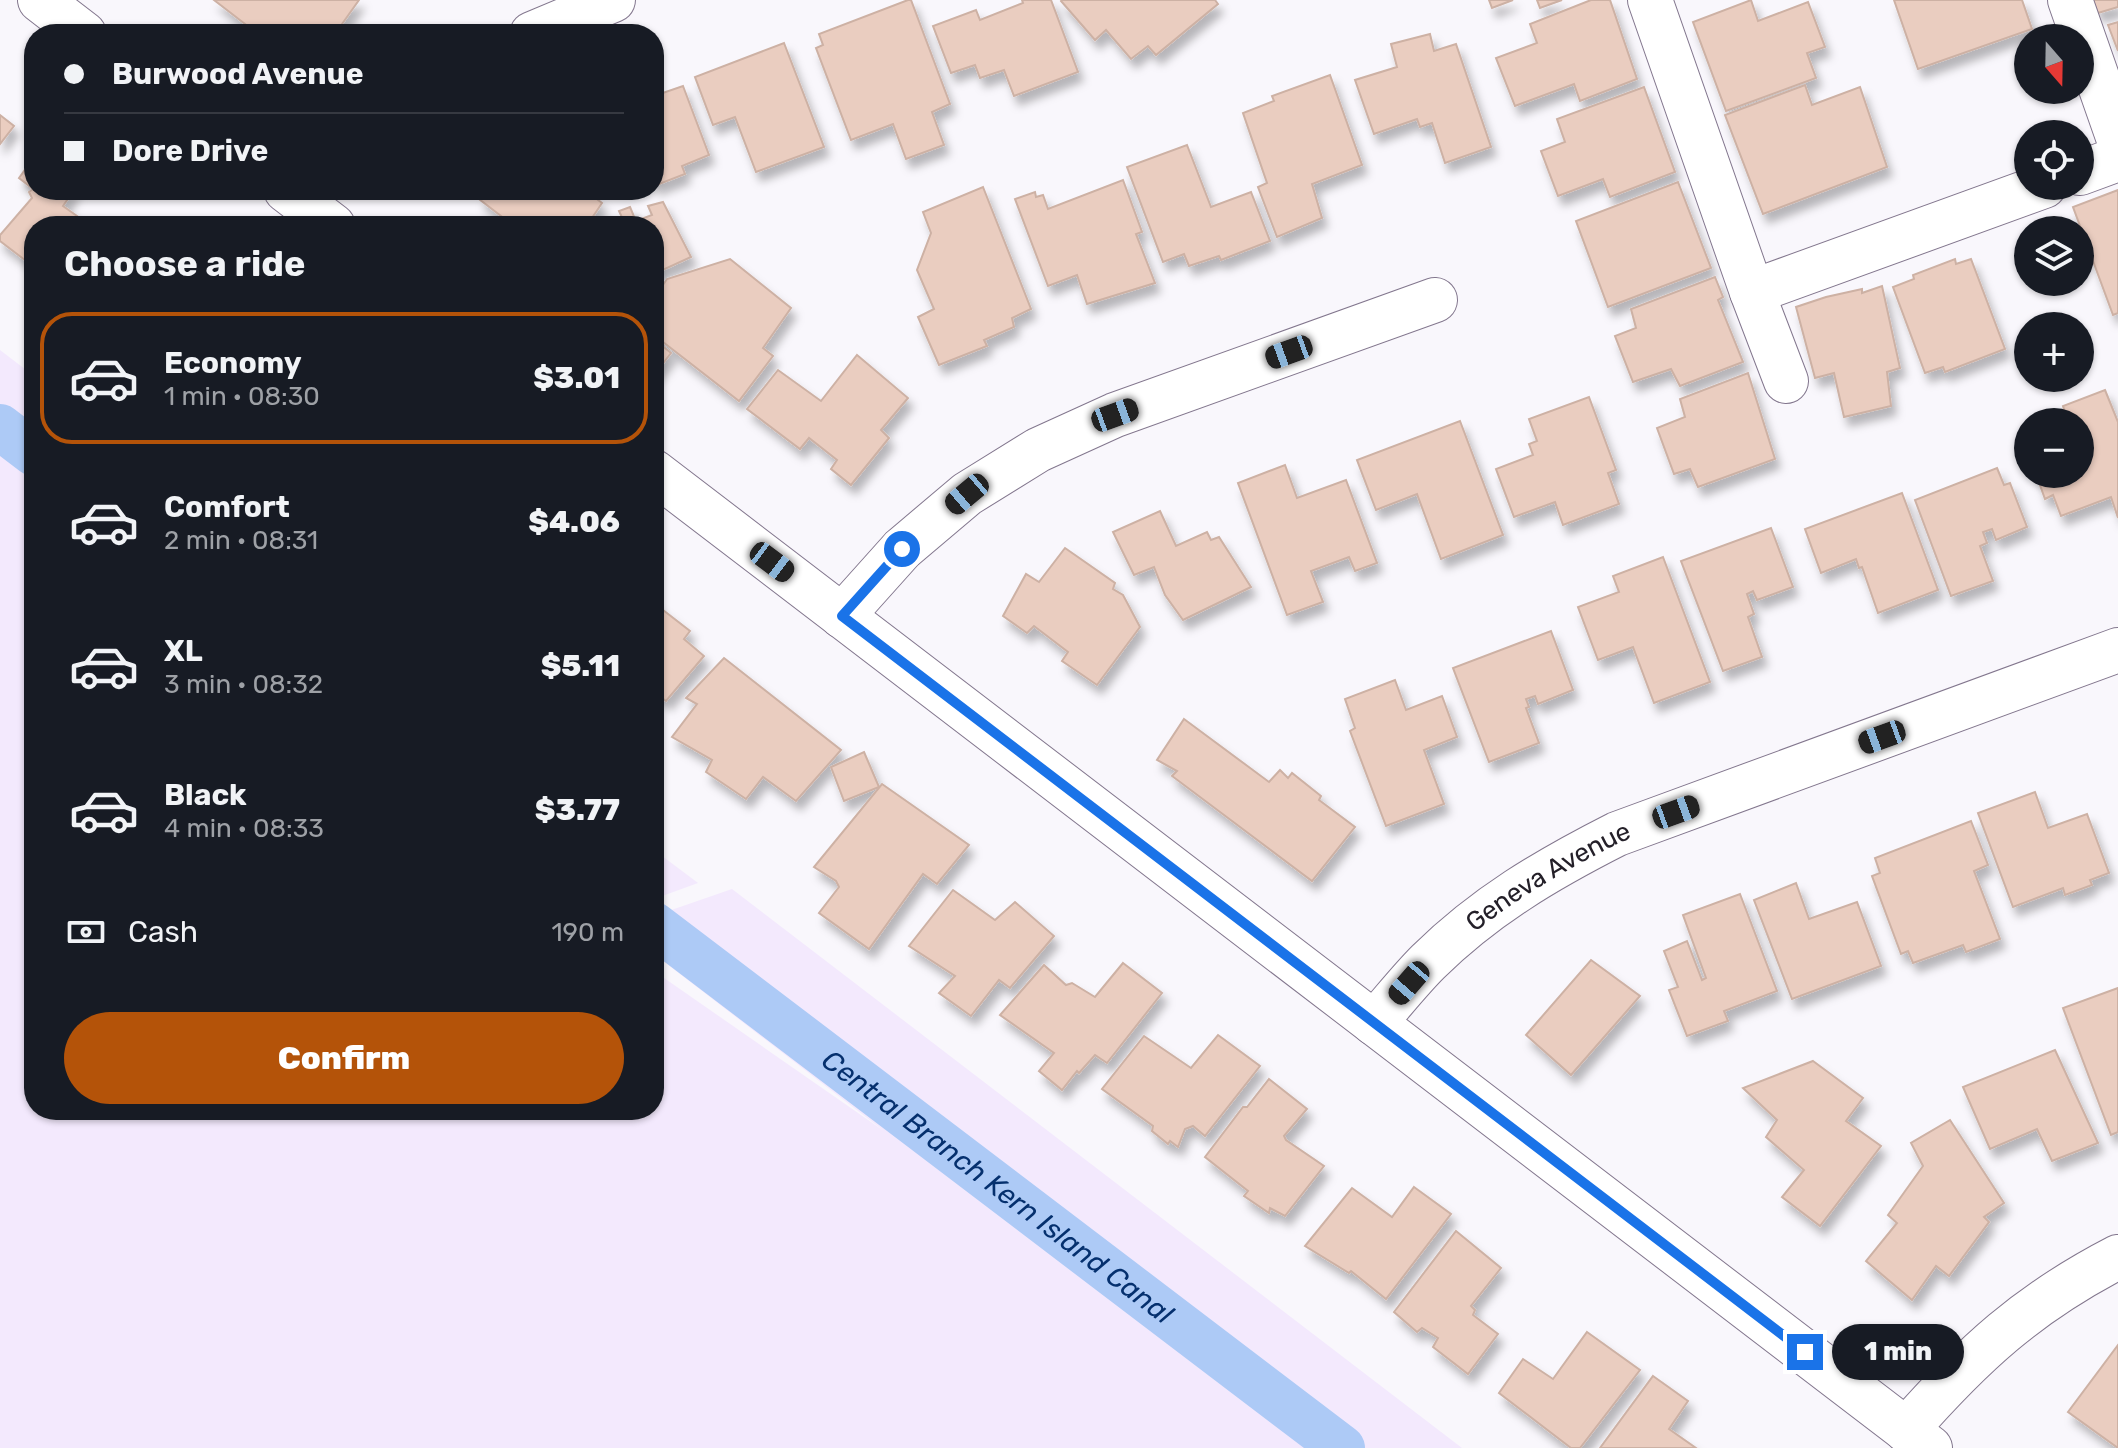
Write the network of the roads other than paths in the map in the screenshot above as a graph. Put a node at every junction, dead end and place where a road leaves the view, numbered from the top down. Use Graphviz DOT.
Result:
graph roads {
  1 [pos="40,0"];
  2 [pos="613,0"];
  3 [pos="1650,0"];
  4 [pos="2070,0"];
  5 [pos="71,24"];
  6 [pos="556,24"];
  7 [pos="2118,137"];
  8 [pos="2118,159"];
  9 [pos="2094,168"];
  10 [pos="2014,197"];
  11 [pos="1752,292"];
  12 [pos="1435,300"];
  13 [pos="1786,381"];
  14 [pos="664,480"];
  15 [pos="842,616"];
  16 [pos="2118,650"];
  17 [pos="1374,1023"];
  18 [pos="2118,1257"];
  19 [pos="1918,1439"];
  1 -- 5 [label="street"];
  2 -- 6 [label="street"];
  3 -- 11 [label="street"];
  4 -- 7 [label="street"];
  8 -- 9 [label="street"];
  10 -- 11 [label="street"];
  11 -- 13 [label="street"];
  12 -- 15 [label="street"];
  14 -- 15 [label="street"];
  15 -- 17 [label="street"];
  16 -- 17 [label="street, Geneva Avenue"];
  17 -- 19 [label="street"];
  18 -- 19 [label="street"];
}
